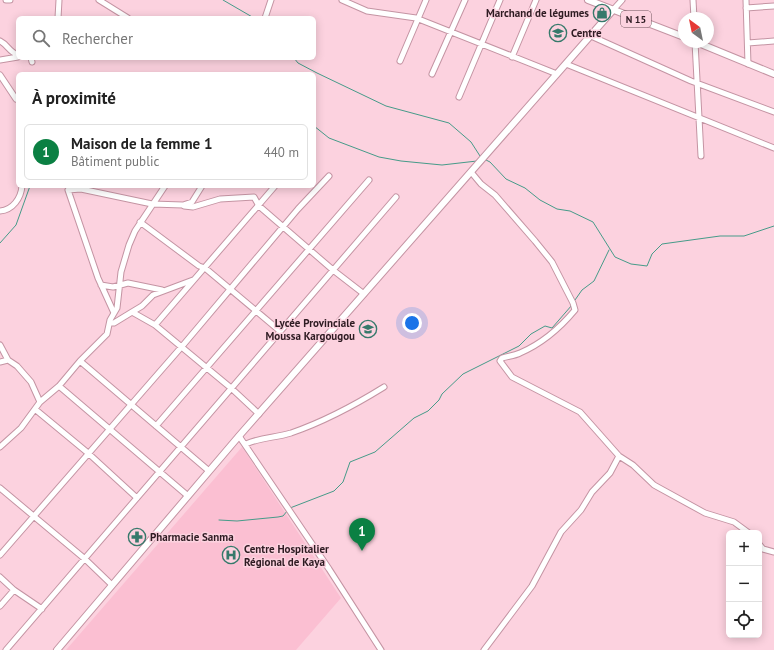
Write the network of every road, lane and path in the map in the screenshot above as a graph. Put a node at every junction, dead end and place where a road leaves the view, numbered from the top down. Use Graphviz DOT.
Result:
graph roads {
  1 [pos="6,0"];
  2 [pos="10,0"];
  3 [pos="59,0"];
  4 [pos="99,0"];
  5 [pos="271,0"];
  6 [pos="342,0"];
  7 [pos="426,0"];
  8 [pos="465,0"];
  9 [pos="500,0"];
  10 [pos="536,0"];
  11 [pos="588,0"];
  12 [pos="622,0"];
  13 [pos="693,0"];
  14 [pos="746,0"];
  15 [pos="599,2"];
  16 [pos="774,6"];
  17 [pos="746,8"];
  18 [pos="613,10"];
  19 [pos="694,12"];
  20 [pos="58,16"];
  21 [pos="125,16"];
  22 [pos="266,16"];
  23 [pos="418,19"];
  24 [pos="451,32"];
  25 [pos="678,35"];
  26 [pos="590,36"];
  27 [pos="0,41"];
  28 [pos="774,41"];
  29 [pos="748,44"];
  30 [pos="482,45"];
  31 [pos="696,48"];
  32 [pos="710,48"];
  33 [pos="16,55"];
  34 [pos="16,56"];
  35 [pos="512,57"];
  36 [pos="0,60"];
  37 [pos="400,61"];
  38 [pos="566,64"];
  39 [pos="748,64"];
  40 [pos="432,74"];
  41 [pos="558,74"];
  42 [pos="774,74"];
  43 [pos="0,75"];
  44 [pos="697,83"];
  45 [pos="459,97"];
  46 [pos="16,99"];
  47 [pos="774,112"];
  48 [pos="699,118"];
  49 [pos="774,148"];
  50 [pos="701,156"];
  51 [pos="471,172"];
  52 [pos="329,176"];
  53 [pos="369,180"];
  54 [pos="22,188"];
  55 [pos="66,188"];
  56 [pos="164,188"];
  57 [pos="201,188"];
  58 [pos="273,188"];
  59 [pos="396,197"];
  60 [pos="152,204"];
  61 [pos="183,206"];
  62 [pos="259,206"];
  63 [pos="0,211"];
  64 [pos="140,222"];
  65 [pos="283,226"];
  66 [pos="308,248"];
  67 [pos="205,268"];
  68 [pos="333,270"];
  69 [pos="196,279"];
  70 [pos="101,285"];
  71 [pos="120,285"];
  72 [pos="229,288"];
  73 [pos="163,290"];
  74 [pos="364,294"];
  75 [pos="255,310"];
  76 [pos="132,312"];
  77 [pos="114,313"];
  78 [pos="110,323"];
  79 [pos="155,325"];
  80 [pos="280,331"];
  81 [pos="0,345"];
  82 [pos="181,347"];
  83 [pos="8,360"];
  84 [pos="80,360"];
  85 [pos="0,362"];
  86 [pos="206,367"];
  87 [pos="59,386"];
  88 [pos="384,387"];
  89 [pos="231,388"];
  90 [pos="40,402"];
  91 [pos="130,404"];
  92 [pos="36,410"];
  93 [pos="259,414"];
  94 [pos="156,426"];
  95 [pos="109,428"];
  96 [pos="239,436"];
  97 [pos="246,444"];
  98 [pos="0,447"];
  99 [pos="181,447"];
  100 [pos="88,453"];
  101 [pos="619,456"];
  102 [pos="210,471"];
  103 [pos="160,472"];
  104 [pos="0,488"];
  105 [pos="188,496"];
  106 [pos="137,498"];
  107 [pos="34,517"];
  108 [pos="745,530"];
  109 [pos="762,548"];
  110 [pos="774,552"];
  111 [pos="0,555"];
  112 [pos="85,559"];
  113 [pos="0,577"];
  114 [pos="112,585"];
  115 [pos="14,590"];
  116 [pos="0,606"];
  117 [pos="42,610"];
  118 [pos="6,650"];
  119 [pos="57,650"];
  120 [pos="381,650"];
  121 [pos="484,650"];
  1 -- 2 [label="street"];
  3 -- 20 [label="street"];
  4 -- 21 [label="street"];
  5 -- 22 [label="street"];
  6 -- 23 [label="street"];
  7 -- 23 [label="street"];
  8 -- 24 [label="street"];
  9 -- 30 [label="street"];
  10 -- 35 [label="street"];
  11 -- 15 [label="main road, N 15"];
  12 -- 18 [label="street"];
  13 -- 19 [label="street"];
  14 -- 17 [label="street"];
  15 -- 18 [label="main road, N 15"];
  16 -- 17 [label="street"];
  17 -- 29 [label="street"];
  18 -- 25 [label="main road, N 15"];
  18 -- 26 [label="main road"];
  23 -- 24 [label="street"];
  23 -- 37 [label="street"];
  24 -- 30 [label="street"];
  24 -- 40 [label="street"];
  26 -- 38 [label="main road"];
  26 -- 44 [label="street"];
  27 -- 33 [label="street"];
  28 -- 29 [label="street"];
  29 -- 39 [label="street"];
  30 -- 35 [label="street"];
  30 -- 45 [label="street"];
  31 -- 44 [label="street"];
  32 -- 39 [label="main road"];
  34 -- 36 [label="street"];
  35 -- 41 [label="street"];
  38 -- 41 [label="main road"];
  38 -- 48 [label="street"];
  39 -- 42 [label="main road"];
  41 -- 51 [label="main road"];
  43 -- 46 [label="street"];
  44 -- 47 [label="street"];
  44 -- 48 [label="street"];
  48 -- 49 [label="street"];
  48 -- 50 [label="street"];
  51 -- 74 [label="main road"];
  51 -- 101 [label="street"];
  52 -- 65 [label="street"];
  53 -- 66 [label="street"];
  54 -- 63 [label="street"];
  55 -- 60 [label="street"];
  55 -- 70 [label="street"];
  56 -- 60 [label="street"];
  57 -- 61 [label="street"];
  58 -- 62 [label="street"];
  59 -- 68 [label="street"];
  60 -- 61 [label="street"];
  60 -- 64 [label="street"];
  61 -- 62 [label="street"];
  62 -- 65 [label="street"];
  62 -- 67 [label="street"];
  64 -- 67 [label="street"];
  64 -- 71 [label="street"];
  65 -- 66 [label="street"];
  65 -- 72 [label="street"];
  66 -- 68 [label="street"];
  66 -- 75 [label="street"];
  67 -- 69 [label="street"];
  67 -- 72 [label="street"];
  68 -- 74 [label="street"];
  68 -- 80 [label="street"];
  69 -- 73 [label="street"];
  69 -- 79 [label="street"];
  70 -- 71 [label="street"];
  70 -- 77 [label="street"];
  71 -- 73 [label="street"];
  71 -- 77 [label="street"];
  72 -- 75 [label="street"];
  72 -- 82 [label="street"];
  73 -- 76 [label="street"];
  74 -- 93 [label="main road"];
  75 -- 80 [label="street"];
  75 -- 86 [label="street"];
  76 -- 78 [label="street"];
  76 -- 79 [label="street"];
  77 -- 78 [label="street"];
  78 -- 84 [label="street"];
  79 -- 82 [label="street"];
  80 -- 89 [label="street"];
  81 -- 83 [label="street"];
  82 -- 86 [label="street"];
  82 -- 91 [label="street"];
  83 -- 85 [label="street"];
  83 -- 90 [label="street"];
  84 -- 87 [label="street"];
  84 -- 91 [label="street"];
  86 -- 89 [label="street"];
  86 -- 94 [label="street"];
  87 -- 90 [label="street"];
  87 -- 95 [label="street"];
  88 -- 97 [label="street"];
  89 -- 93 [label="street"];
  89 -- 99 [label="street"];
  90 -- 92 [label="street"];
  91 -- 94 [label="street"];
  91 -- 95 [label="street"];
  92 -- 98 [label="street"];
  92 -- 100 [label="street"];
  93 -- 96 [label="main road"];
  94 -- 99 [label="street"];
  95 -- 100 [label="street"];
  95 -- 103 [label="street"];
  96 -- 97 [label="street"];
  96 -- 102 [label="main road"];
  97 -- 120 [label="street"];
  99 -- 102 [label="street"];
  99 -- 103 [label="street"];
  100 -- 106 [label="street"];
  100 -- 107 [label="street"];
  101 -- 108 [label="street"];
  101 -- 121 [label="street"];
  102 -- 105 [label="main road"];
  103 -- 105 [label="street"];
  103 -- 106 [label="street"];
  104 -- 107 [label="street"];
  105 -- 114 [label="main road"];
  106 -- 112 [label="street"];
  107 -- 111 [label="street"];
  107 -- 112 [label="street"];
  109 -- 110 [label="street"];
  112 -- 114 [label="street"];
  112 -- 117 [label="street"];
  113 -- 115 [label="street"];
  114 -- 119 [label="main road"];
  115 -- 116 [label="street"];
  115 -- 117 [label="street"];
  117 -- 118 [label="street"];
}
